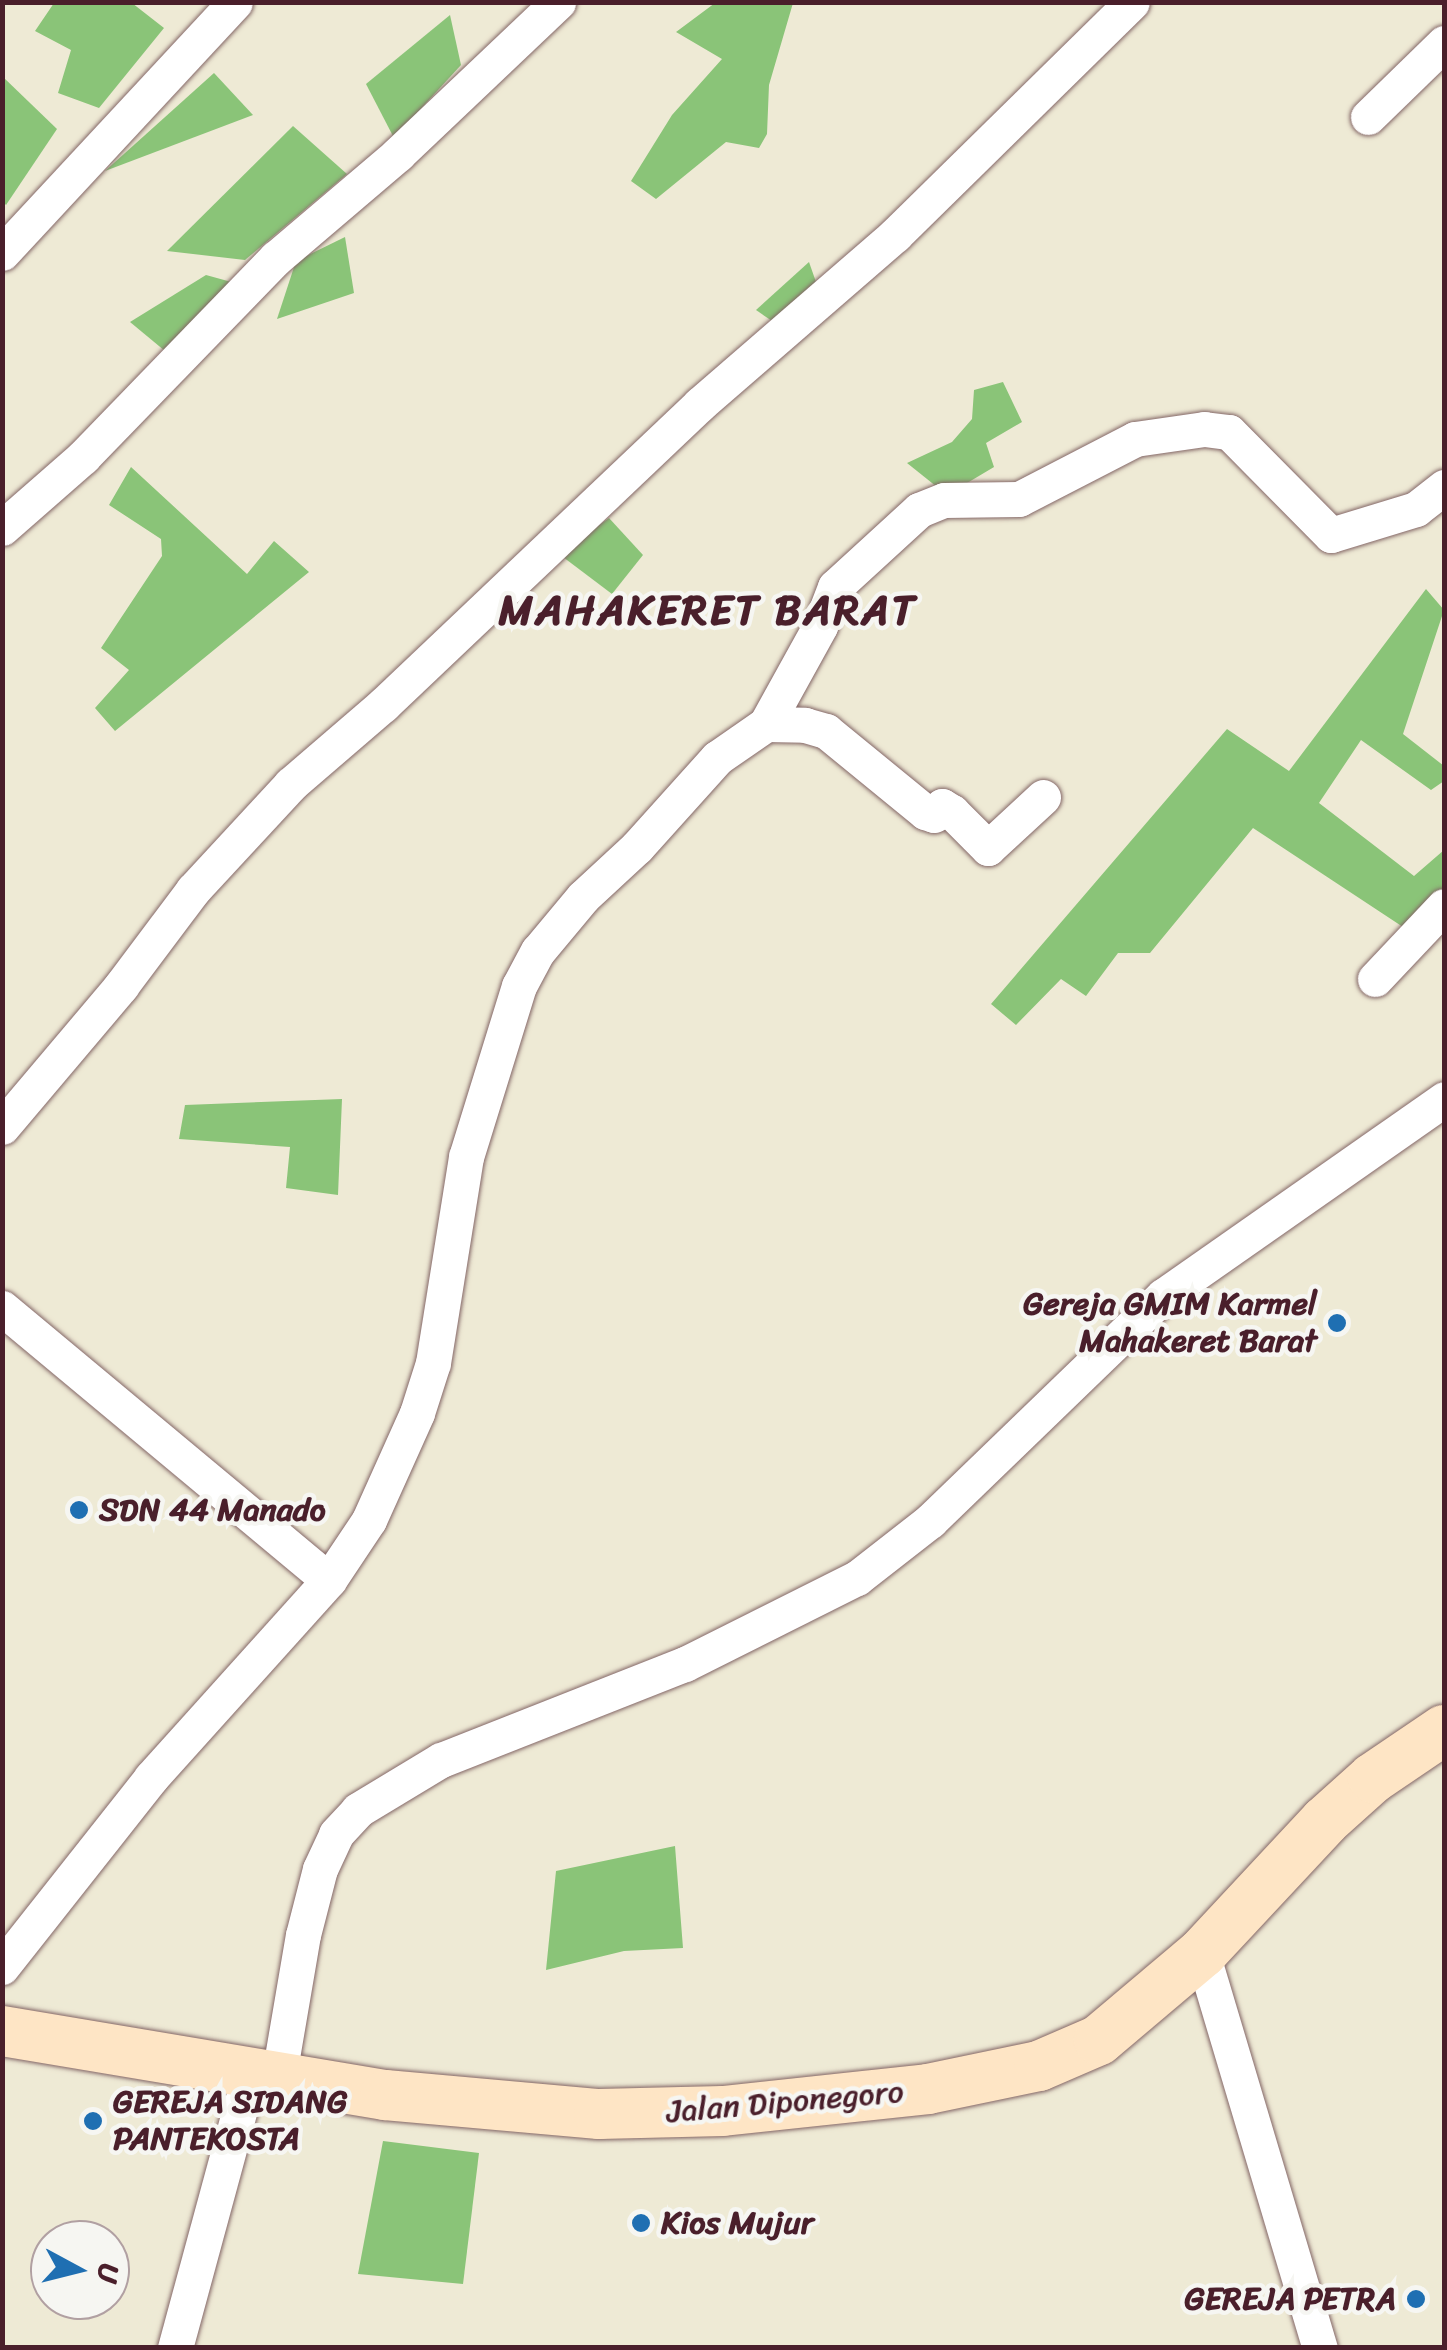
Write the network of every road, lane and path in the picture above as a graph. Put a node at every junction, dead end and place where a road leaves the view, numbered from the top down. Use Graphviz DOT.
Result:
graph roads {
  1 [pos="235,2"];
  2 [pos="558,2"];
  3 [pos="1132,2"];
  4 [pos="1444,43"];
  5 [pos="1368,117"];
  6 [pos="2,253"];
  7 [pos="1444,487"];
  8 [pos="2,528"];
  9 [pos="766,724"];
  10 [pos="1043,798"];
  11 [pos="1444,906"];
  12 [pos="1375,979"];
  13 [pos="1444,1099"];
  14 [pos="2,1127"];
  15 [pos="2,1308"];
  16 [pos="329,1580"];
  17 [pos="1444,1730"];
  18 [pos="1202,1952"];
  19 [pos="2,1967"];
  20 [pos="2,2031"];
  21 [pos="265,2072"];
  22 [pos="1318,2346"];
  23 [pos="175,2348"];
  1 -- 6 [label="street"];
  2 -- 8 [label="street"];
  3 -- 14 [label="street"];
  4 -- 5 [label="street"];
  7 -- 9 [label="street"];
  9 -- 10 [label="street"];
  9 -- 16 [label="street"];
  11 -- 12 [label="street"];
  13 -- 21 [label="street"];
  15 -- 16 [label="street"];
  16 -- 19 [label="street"];
  17 -- 18 [label="main road, Jalan Diponegoro"];
  18 -- 21 [label="main road, Jalan Diponegoro"];
  18 -- 22 [label="street"];
  20 -- 21 [label="main road, Jalan Diponegoro"];
  21 -- 23 [label="street"];
}
